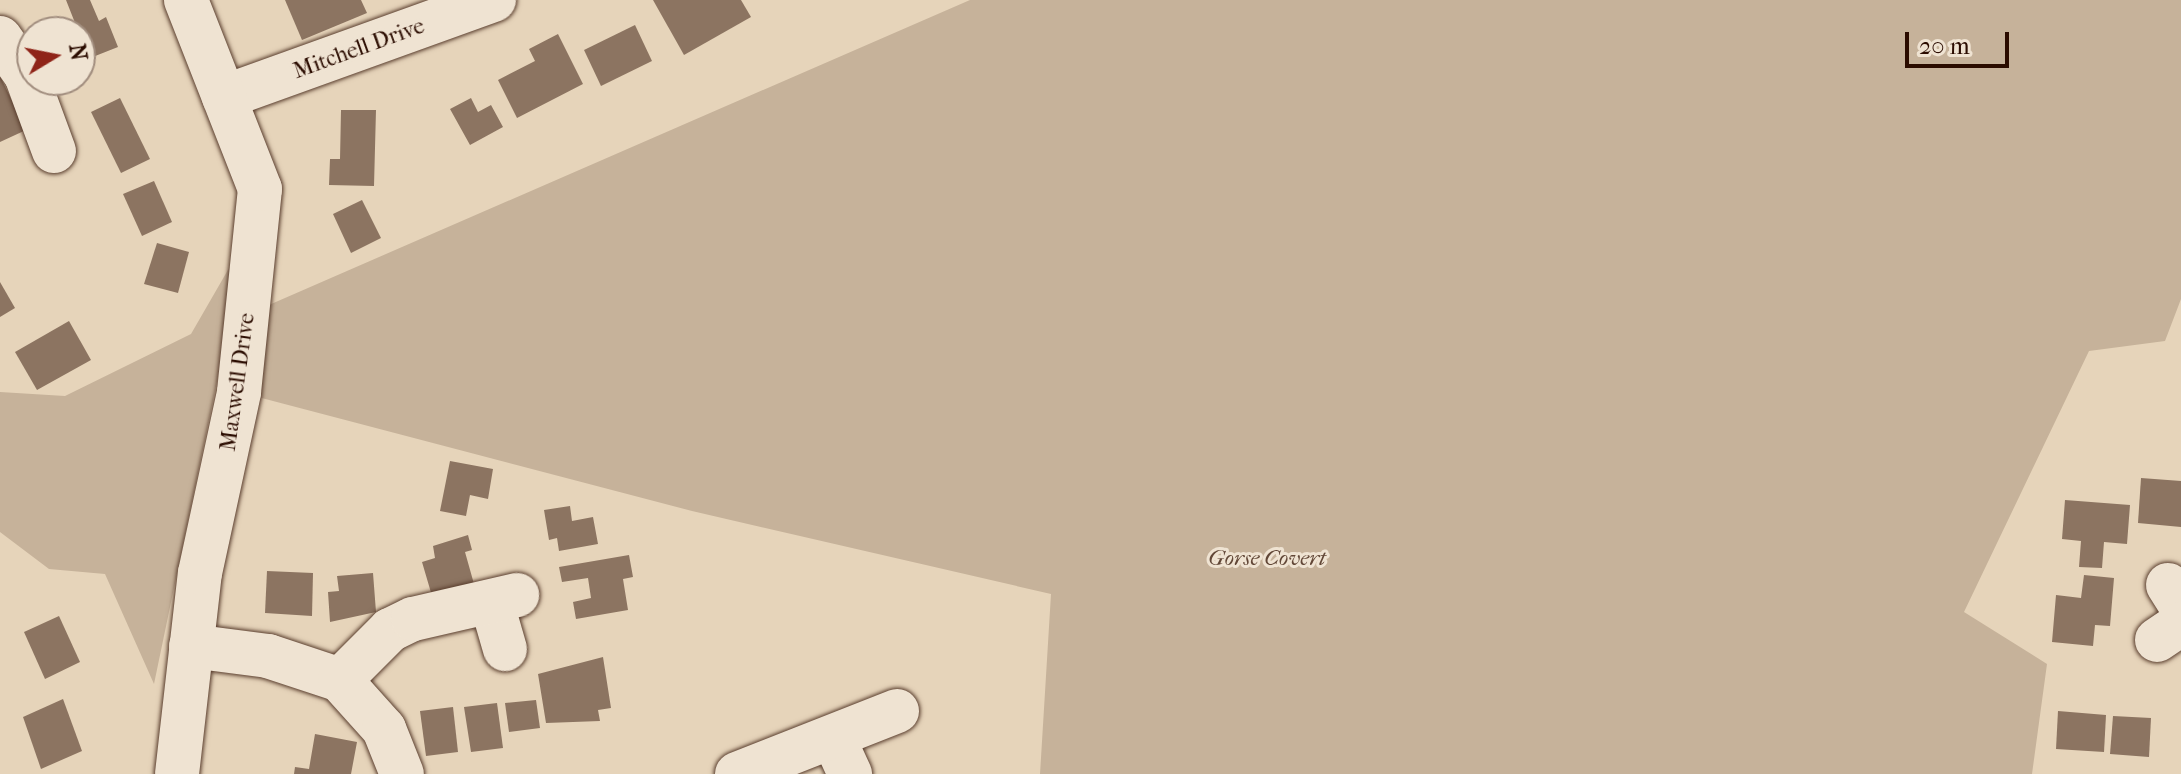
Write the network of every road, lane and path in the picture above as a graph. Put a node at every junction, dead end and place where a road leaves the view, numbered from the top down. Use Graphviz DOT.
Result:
graph roads {
  1 [pos="186,0"];
  2 [pos="494,0"];
  3 [pos="0,38"];
  4 [pos="224,97"];
  5 [pos="54,151"];
  6 [pos="191,646"];
  7 [pos="505,649"];
  8 [pos="340,680"];
  9 [pos="897,711"];
  10 [pos="842,755"];
  11 [pos="177,774"];
  12 [pos="402,774"];
  13 [pos="737,774"];
  1 -- 4 [label="street, Maxwell Drive"];
  2 -- 4 [label="street, Mitchell Drive"];
  3 -- 5 [label="street"];
  4 -- 6 [label="street, Maxwell Drive"];
  6 -- 8 [label="street"];
  6 -- 11 [label="street, Maxwell Drive"];
  7 -- 8 [label="street"];
  8 -- 12 [label="street"];
  9 -- 10 [label="street"];
  10 -- 13 [label="street"];
}
